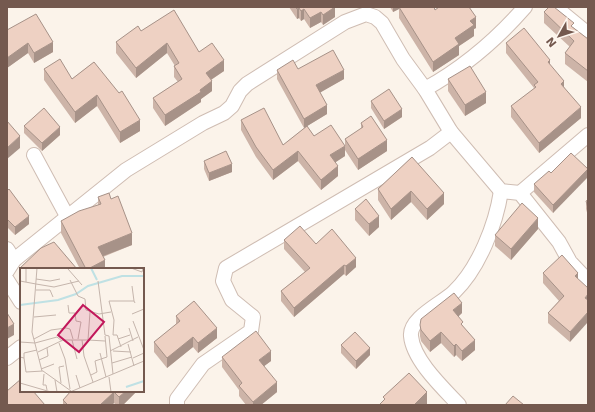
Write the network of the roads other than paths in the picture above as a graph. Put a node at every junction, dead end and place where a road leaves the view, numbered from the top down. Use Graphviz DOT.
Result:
graph roads {
  1 [pos="526,7"];
  2 [pos="555,7"];
  3 [pos="373,12"];
  4 [pos="588,34"];
  5 [pos="425,89"];
  6 [pos="451,132"];
  7 [pos="588,135"];
  8 [pos="34,155"];
  9 [pos="501,190"];
  10 [pos="520,193"];
  11 [pos="68,216"];
  12 [pos="9,260"];
  13 [pos="7,280"];
  14 [pos="588,281"];
  15 [pos="20,300"];
  16 [pos="20,348"];
  17 [pos="7,358"];
  18 [pos="173,403"];
  19 [pos="459,405"];
  1 -- 5 [label="street"];
  2 -- 4 [label="street"];
  3 -- 5 [label="street"];
  3 -- 11 [label="street"];
  5 -- 6 [label="street"];
  6 -- 9 [label="street"];
  6 -- 18 [label="street"];
  7 -- 10 [label="street"];
  8 -- 11 [label="street"];
  9 -- 10 [label="street"];
  9 -- 19 [label="street"];
  10 -- 14 [label="street"];
  11 -- 12 [label="street"];
  13 -- 15 [label="street"];
  16 -- 17 [label="street"];
}
